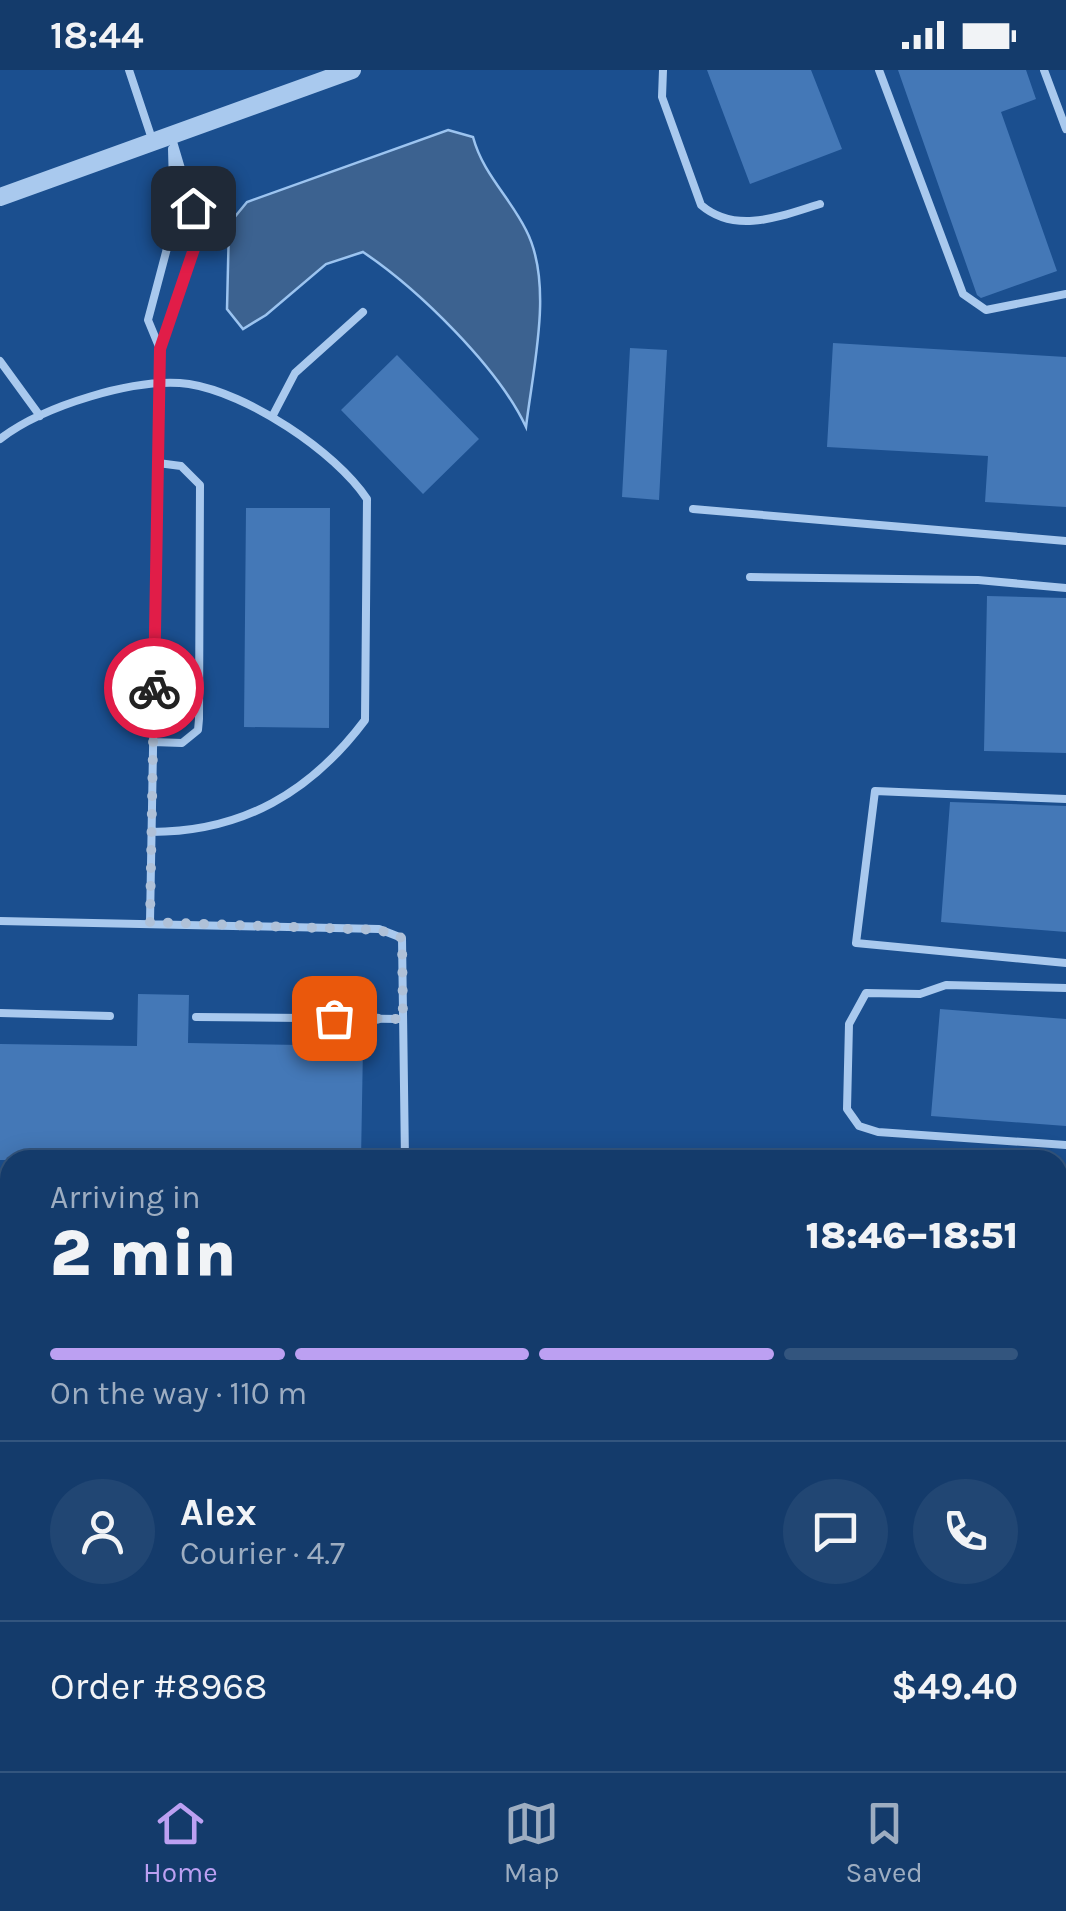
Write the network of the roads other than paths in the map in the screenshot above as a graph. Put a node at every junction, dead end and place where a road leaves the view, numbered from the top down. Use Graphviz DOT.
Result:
graph roads {
  1 [pos="129,70"];
  2 [pos="352,70"];
  3 [pos="663,70"];
  4 [pos="879,70"];
  5 [pos="1044,70"];
  6 [pos="1066,129"];
  7 [pos="162,138"];
  8 [pos="0,197"];
  9 [pos="820,204"];
  10 [pos="1066,294"];
  11 [pos="363,312"];
  12 [pos="160,349"];
  13 [pos="0,361"];
  14 [pos="160,383"];
  15 [pos="40,416"];
  16 [pos="272,416"];
  17 [pos="0,439"];
  18 [pos="158,463"];
  19 [pos="694,509"];
  20 [pos="1066,540"];
  21 [pos="750,577"];
  22 [pos="1066,588"];
  23 [pos="153,742"];
  24 [pos="1066,798"];
  25 [pos="152,832"];
  26 [pos="0,922"];
  27 [pos="150,922"];
  28 [pos="1066,963"];
  29 [pos="1066,988"];
  30 [pos="0,1013"];
  31 [pos="110,1016"];
  32 [pos="196,1017"];
  33 [pos="403,1019"];
  34 [pos="1066,1145"];
  35 [pos="405,1150"];
  1 -- 7 [label="lane"];
  2 -- 7 [label="street"];
  3 -- 9 [label="lane"];
  4 -- 10 [label="lane"];
  5 -- 6 [label="lane"];
  7 -- 8 [label="street"];
  7 -- 12 [label="lane"];
  7 -- 12 [label="lane"];
  11 -- 16 [label="lane"];
  12 -- 14 [label="lane"];
  13 -- 15 [label="lane"];
  14 -- 15 [label="lane"];
  14 -- 16 [label="lane"];
  14 -- 18 [label="lane"];
  15 -- 17 [label="lane"];
  16 -- 25 [label="lane"];
  18 -- 23 [label="lane"];
  18 -- 23 [label="lane"];
  19 -- 20 [label="lane"];
  21 -- 22 [label="lane"];
  23 -- 25 [label="lane"];
  24 -- 28 [label="lane"];
  25 -- 27 [label="lane"];
  26 -- 27 [label="lane"];
  27 -- 33 [label="lane"];
  29 -- 34 [label="lane"];
  30 -- 31 [label="lane"];
  32 -- 33 [label="lane"];
  33 -- 35 [label="lane"];
}
